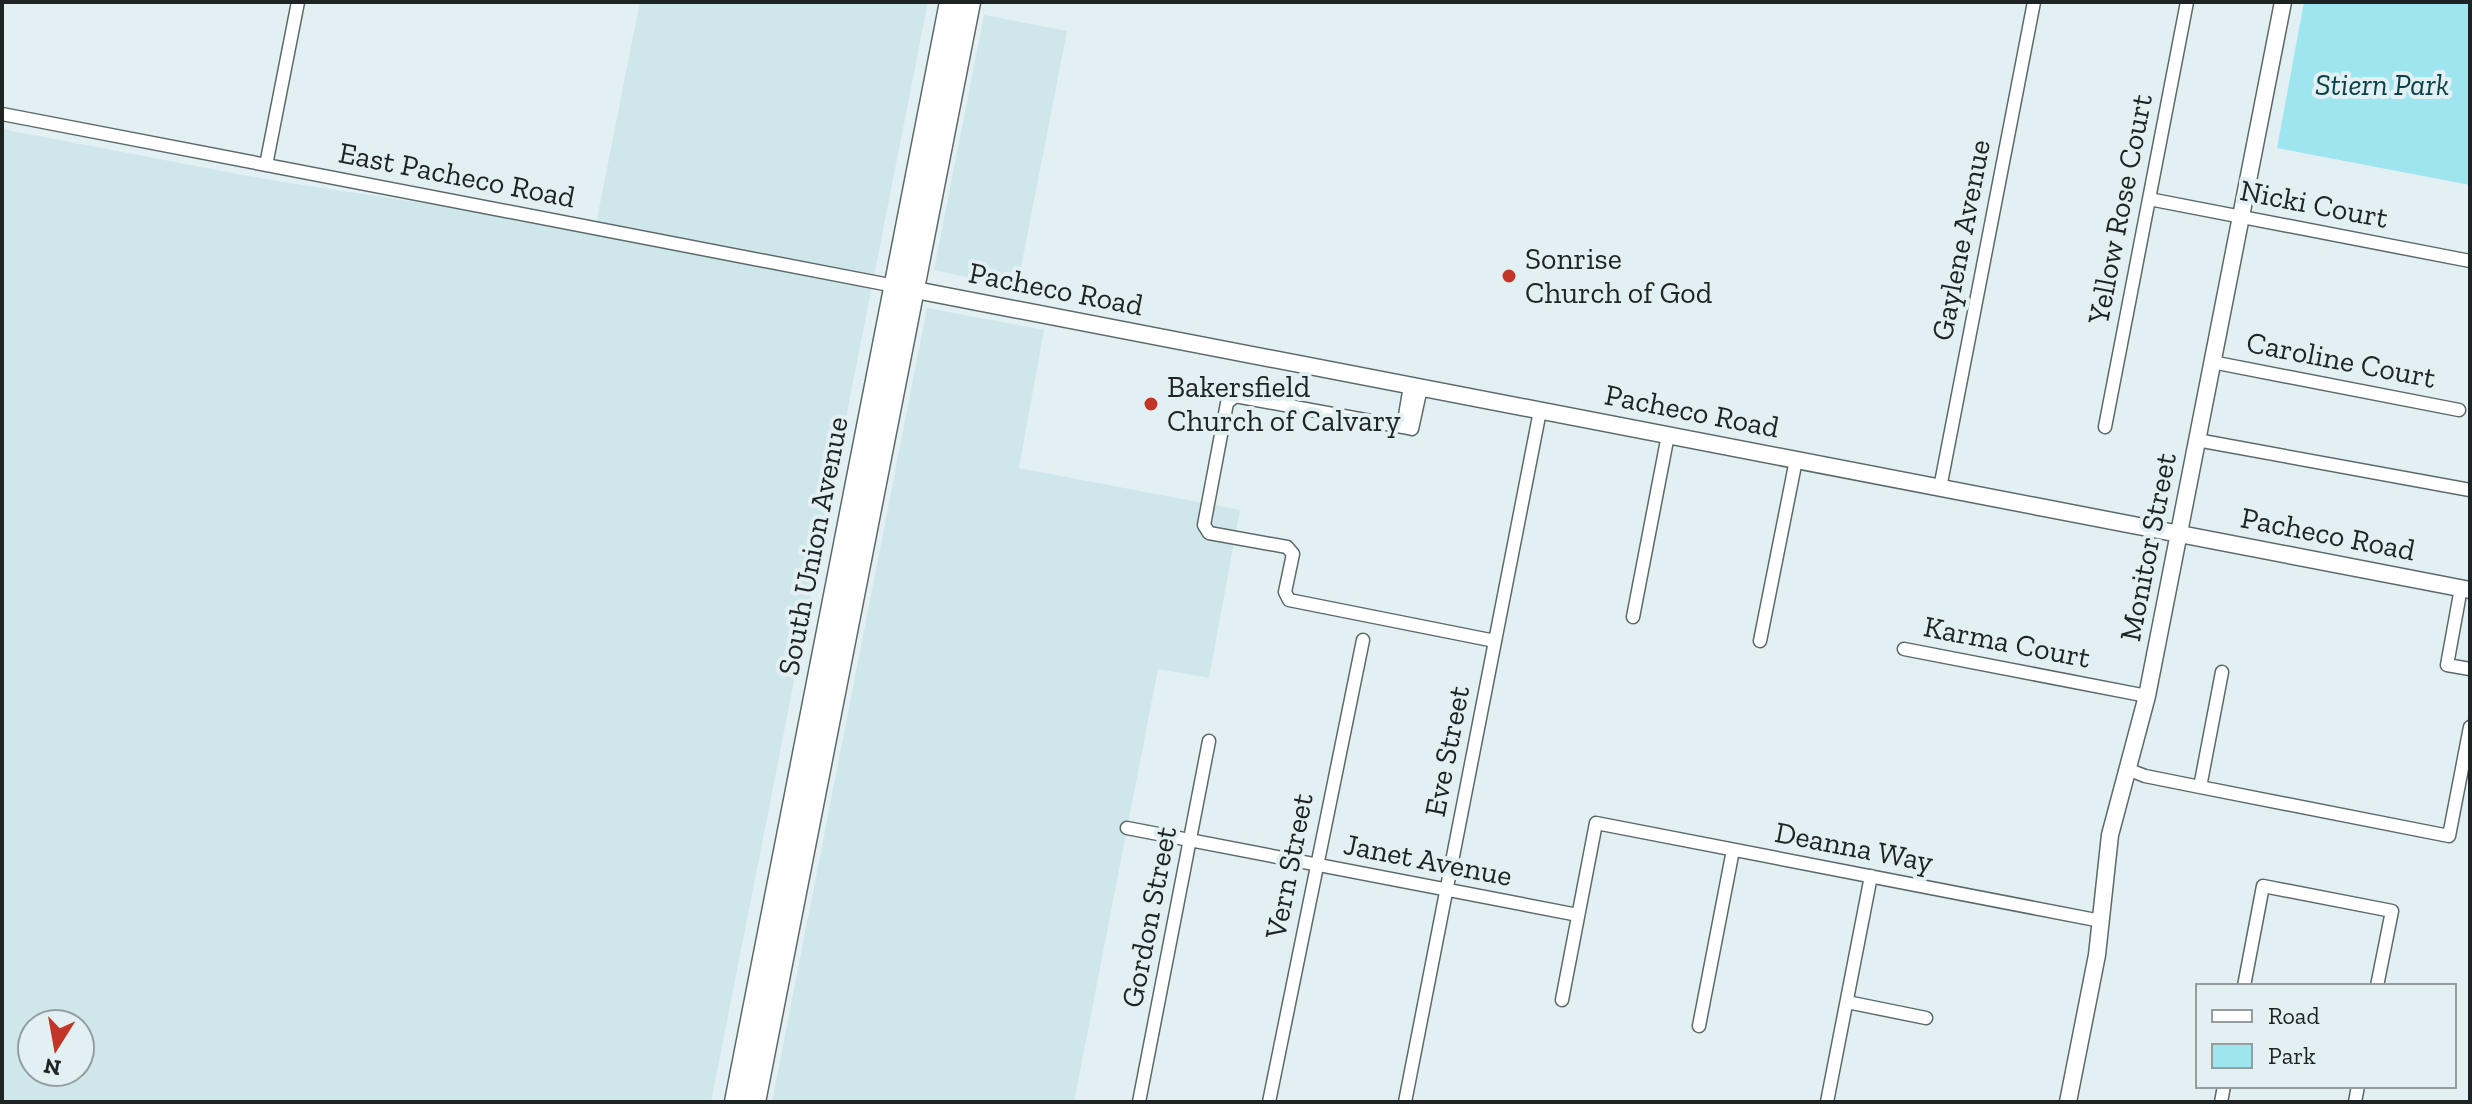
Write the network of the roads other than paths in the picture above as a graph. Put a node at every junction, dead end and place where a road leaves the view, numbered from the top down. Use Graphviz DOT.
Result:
graph roads {
  1 [pos="298,2"];
  2 [pos="950,2"];
  3 [pos="960,2"];
  4 [pos="970,2"];
  5 [pos="2034,2"];
  6 [pos="2187,2"];
  7 [pos="2283,2"];
  8 [pos="950,104"];
  9 [pos="2,114"];
  10 [pos="266,165"];
  11 [pos="2149,199"];
  12 [pos="2241,217"];
  13 [pos="2470,261"];
  14 [pos="904,288"];
  15 [pos="2212,362"];
  16 [pos="1415,387"];
  17 [pos="2459,410"];
  18 [pos="1540,411"];
  19 [pos="2105,427"];
  20 [pos="1668,435"];
  21 [pos="2197,440"];
  22 [pos="1796,460"];
  23 [pos="1940,488"];
  24 [pos="2470,490"];
  25 [pos="2179,534"];
  26 [pos="2468,589"];
  27 [pos="1633,617"];
  28 [pos="1363,640"];
  29 [pos="1495,641"];
  30 [pos="1760,641"];
  31 [pos="1904,649"];
  32 [pos="2470,669"];
  33 [pos="2222,672"];
  34 [pos="2147,696"];
  35 [pos="2470,727"];
  36 [pos="1209,741"];
  37 [pos="801,764"];
  38 [pos="2127,769"];
  39 [pos="2200,787"];
  40 [pos="1127,828"];
  41 [pos="1190,840"];
  42 [pos="1733,850"];
  43 [pos="802,864"];
  44 [pos="1316,865"];
  45 [pos="1871,876"];
  46 [pos="1447,890"];
  47 [pos="1578,915"];
  48 [pos="2101,921"];
  49 [pos="767,937"];
  50 [pos="2244,984"];
  51 [pos="2377,984"];
  52 [pos="1562,1000"];
  53 [pos="1847,1002"];
  54 [pos="1926,1018"];
  55 [pos="1699,1026"];
  56 [pos="767,1040"];
  57 [pos="735,1102"];
  58 [pos="755,1102"];
  59 [pos="1139,1102"];
  60 [pos="1269,1102"];
  61 [pos="1405,1102"];
  62 [pos="1827,1102"];
  63 [pos="2068,1102"];
  1 -- 10 [label="street"];
  2 -- 14 [label="main road, South Union Avenue"];
  3 -- 8 [label="main road"];
  4 -- 8 [label="main road, South Union Avenue"];
  5 -- 23 [label="street, Gaylene Avenue"];
  6 -- 11 [label="street, Yellow Rose Court"];
  7 -- 12 [label="street, Monitor Street"];
  8 -- 14 [label="main road, South Union Avenue"];
  9 -- 10 [label="street, East Pacheco Road"];
  10 -- 14 [label="street, East Pacheco Road"];
  11 -- 12 [label="street, Nicki Court"];
  11 -- 19 [label="street, Yellow Rose Court"];
  12 -- 13 [label="street, Nicki Court"];
  12 -- 15 [label="street, Monitor Street"];
  14 -- 16 [label="street, Pacheco Road"];
  14 -- 37 [label="main road, South Union Avenue"];
  14 -- 43 [label="main road, South Union Avenue"];
  15 -- 17 [label="street, Caroline Court"];
  15 -- 21 [label="street, Monitor Street"];
  16 -- 18 [label="street, Pacheco Road"];
  16 -- 29 [label="street"];
  18 -- 20 [label="street, Pacheco Road"];
  18 -- 29 [label="street, Eve Street"];
  20 -- 22 [label="street, Pacheco Road"];
  20 -- 27 [label="street"];
  21 -- 24 [label="street"];
  21 -- 25 [label="street, Monitor Street"];
  22 -- 23 [label="street, Pacheco Road"];
  22 -- 30 [label="street"];
  23 -- 25 [label="street, Pacheco Road"];
  25 -- 26 [label="street, Pacheco Road"];
  25 -- 34 [label="street, Monitor Street"];
  26 -- 32 [label="street"];
  28 -- 44 [label="street, Vern Street"];
  29 -- 46 [label="street, Eve Street"];
  31 -- 34 [label="street, Karma Court"];
  33 -- 39 [label="street"];
  34 -- 38 [label="street, Monitor Street"];
  35 -- 39 [label="street"];
  36 -- 41 [label="street, Gordon Street"];
  37 -- 43 [label="main road"];
  37 -- 49 [label="main road, South Union Avenue"];
  38 -- 39 [label="street"];
  38 -- 48 [label="street, Monitor Street"];
  40 -- 41 [label="street, Janet Avenue"];
  41 -- 44 [label="street, Janet Avenue"];
  41 -- 59 [label="street, Gordon Street"];
  42 -- 45 [label="street, Deanna Way"];
  42 -- 47 [label="street, Deanna Way"];
  42 -- 55 [label="street"];
  43 -- 56 [label="main road, South Union Avenue"];
  44 -- 46 [label="street, Janet Avenue"];
  44 -- 60 [label="street, Vern Street"];
  45 -- 48 [label="street, Deanna Way"];
  45 -- 53 [label="street"];
  46 -- 47 [label="street, Janet Avenue"];
  46 -- 61 [label="street, Eve Street"];
  47 -- 52 [label="street"];
  48 -- 63 [label="street, Monitor Street"];
  49 -- 56 [label="main road"];
  49 -- 57 [label="main road, South Union Avenue"];
  50 -- 51 [label="street"];
  53 -- 54 [label="street"];
  53 -- 62 [label="street"];
  56 -- 58 [label="main road, South Union Avenue"];
}
